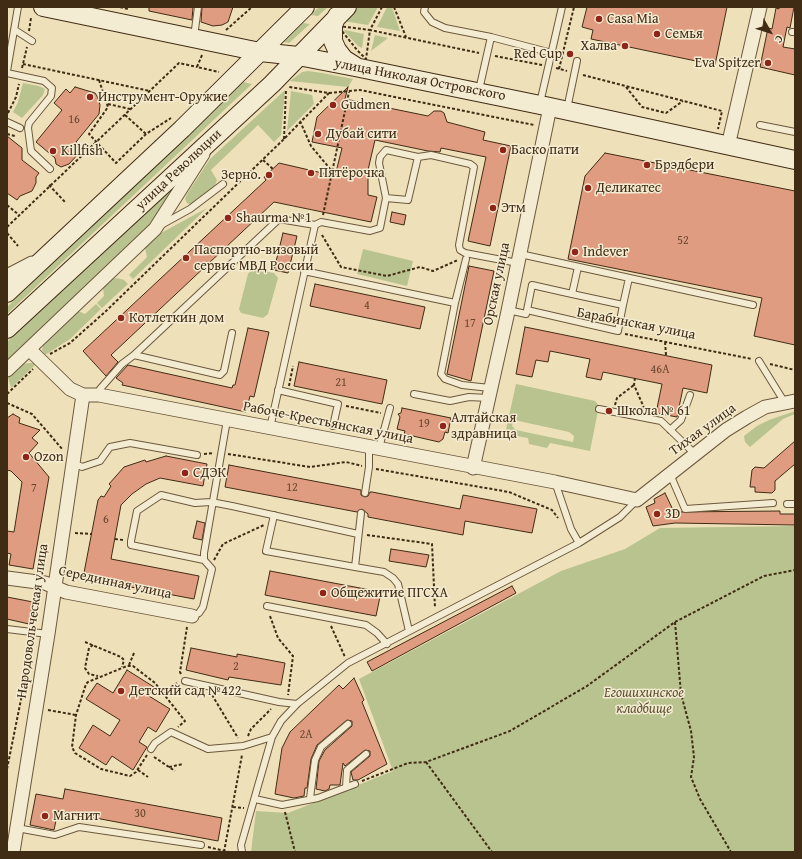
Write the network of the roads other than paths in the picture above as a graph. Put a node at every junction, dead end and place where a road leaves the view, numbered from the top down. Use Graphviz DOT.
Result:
graph roads {
  1 [pos="18,7"];
  2 [pos="43,7"];
  3 [pos="198,7"];
  4 [pos="305,7"];
  5 [pos="425,7"];
  6 [pos="562,7"];
  7 [pos="760,7"];
  8 [pos="342,12"];
  9 [pos="15,30"];
  10 [pos="492,37"];
  11 [pos="194,38"];
  12 [pos="32,41"];
  13 [pos="260,52"];
  14 [pos="552,53"];
  15 [pos="298,56"];
  16 [pos="577,61"];
  17 [pos="355,67"];
  18 [pos="7,70"];
  19 [pos="478,92"];
  20 [pos="545,106"];
  21 [pos="567,110"];
  22 [pos="7,122"];
  23 [pos="760,125"];
  24 [pos="20,128"];
  25 [pos="795,132"];
  26 [pos="211,140"];
  27 [pos="728,146"];
  28 [pos="418,157"];
  29 [pos="795,160"];
  30 [pos="50,169"];
  31 [pos="223,184"];
  32 [pos="386,198"];
  33 [pos="315,225"];
  34 [pos="155,229"];
  35 [pos="519,258"];
  36 [pos="41,259"];
  37 [pos="466,259"];
  38 [pos="578,267"];
  39 [pos="304,271"];
  40 [pos="7,276"];
  41 [pos="629,278"];
  42 [pos="7,292"];
  43 [pos="572,294"];
  44 [pos="455,303"];
  45 [pos="623,305"];
  46 [pos="753,305"];
  47 [pos="508,310"];
  48 [pos="526,314"];
  49 [pos="7,329"];
  50 [pos="232,333"];
  51 [pos="29,349"];
  52 [pos="134,354"];
  53 [pos="759,361"];
  54 [pos="7,370"];
  55 [pos="278,390"];
  56 [pos="489,393"];
  57 [pos="414,394"];
  58 [pos="83,395"];
  59 [pos="99,395"];
  60 [pos="690,395"];
  61 [pos="790,402"];
  62 [pos="390,408"];
  63 [pos="599,409"];
  64 [pos="226,420"];
  65 [pos="332,426"];
  66 [pos="269,429"];
  67 [pos="670,430"];
  68 [pos="374,448"];
  69 [pos="695,454"];
  70 [pos="197,455"];
  71 [pos="74,463"];
  72 [pos="473,468"];
  73 [pos="670,474"];
  74 [pos="555,482"];
  75 [pos="365,493"];
  76 [pos="637,500"];
  77 [pos="211,502"];
  78 [pos="773,503"];
  79 [pos="787,504"];
  80 [pos="795,504"];
  81 [pos="361,513"];
  82 [pos="274,515"];
  83 [pos="358,534"];
  84 [pos="579,543"];
  85 [pos="204,560"];
  86 [pos="355,566"];
  87 [pos="7,578"];
  88 [pos="54,588"];
  89 [pos="267,606"];
  90 [pos="191,616"];
  91 [pos="7,629"];
  92 [pos="409,631"];
  93 [pos="48,634"];
  94 [pos="387,644"];
  95 [pos="185,681"];
  96 [pos="297,704"];
  97 [pos="348,724"];
  98 [pos="272,737"];
  99 [pos="151,749"];
  100 [pos="366,754"];
  101 [pos="355,784"];
  102 [pos="346,787"];
  103 [pos="310,798"];
  104 [pos="255,799"];
  105 [pos="17,828"];
  106 [pos="201,845"];
  107 [pos="12,852"];
  108 [pos="242,852"];
  1 -- 9 [label="lane"];
  2 -- 11 [label="main road, улица Николая Островского"];
  3 -- 11 [label="lane"];
  4 -- 13 [label="main road, улица Революции"];
  5 -- 10 [label="lane"];
  6 -- 14 [label="lane"];
  7 -- 27 [label="street"];
  8 -- 15 [label="main road, улица Революции"];
  8 -- 17 [label="main road"];
  9 -- 12 [label="lane"];
  9 -- 18 [label="lane"];
  10 -- 14 [label="lane"];
  10 -- 19 [label="lane"];
  11 -- 13 [label="main road, улица Николая Островского"];
  13 -- 15 [label="main road, улица Николая Островского"];
  13 -- 36 [label="main road, улица Революции"];
  14 -- 20 [label="lane"];
  15 -- 17 [label="main road, улица Николая Островского"];
  15 -- 26 [label="main road, улица Революции"];
  16 -- 21 [label="lane"];
  17 -- 19 [label="main road, улица Николая Островского"];
  18 -- 30 [label="lane"];
  19 -- 20 [label="main road, улица Николая Островского"];
  20 -- 21 [label="main road, улица Николая Островского"];
  20 -- 35 [label="street, Орская улица"];
  21 -- 27 [label="main road, улица Николая Островского"];
  22 -- 24 [label="lane"];
  23 -- 25 [label="lane"];
  26 -- 34 [label="street"];
  26 -- 49 [label="main road, улица Революции"];
  27 -- 29 [label="main road, улица Николая Островского"];
  28 -- 32 [label="lane"];
  28 -- 32 [label="lane"];
  28 -- 35 [label="lane"];
  31 -- 34 [label="lane"];
  32 -- 33 [label="lane"];
  33 -- 39 [label="lane"];
  33 -- 52 [label="lane"];
  34 -- 51 [label="street"];
  35 -- 38 [label="lane"];
  35 -- 47 [label="street, Орская улица"];
  36 -- 40 [label="street"];
  36 -- 42 [label="main road, улица Революции"];
  37 -- 44 [label="lane"];
  38 -- 41 [label="lane"];
  38 -- 43 [label="lane"];
  39 -- 44 [label="lane"];
  39 -- 55 [label="lane"];
  41 -- 45 [label="lane"];
  41 -- 46 [label="lane"];
  43 -- 45 [label="lane"];
  43 -- 45 [label="lane"];
  44 -- 56 [label="lane"];
  47 -- 48 [label="lane"];
  47 -- 56 [label="street, Орская улица"];
  50 -- 52 [label="lane"];
  51 -- 54 [label="street"];
  51 -- 58 [label="street"];
  52 -- 59 [label="lane"];
  53 -- 61 [label="lane"];
  55 -- 65 [label="lane"];
  55 -- 66 [label="lane"];
  56 -- 57 [label="lane"];
  56 -- 72 [label="street, Орская улица"];
  58 -- 59 [label="street, Рабоче-Крестьянская улица"];
  58 -- 71 [label="street, Народовольческая улица"];
  59 -- 64 [label="street, Рабоче-Крестьянская улица"];
  60 -- 67 [label="lane"];
  61 -- 69 [label="street, Тихая улица"];
  62 -- 68 [label="lane"];
  63 -- 67 [label="lane"];
  64 -- 66 [label="street, Рабоче-Крестьянская улица"];
  64 -- 77 [label="lane"];
  66 -- 68 [label="street, Рабоче-Крестьянская улица"];
  67 -- 69 [label="lane"];
  68 -- 72 [label="street, Рабоче-Крестьянская улица"];
  68 -- 75 [label="lane"];
  69 -- 73 [label="street, Тихая улица"];
  70 -- 71 [label="lane"];
  71 -- 88 [label="street, Народовольческая улица"];
  72 -- 74 [label="street, Рабоче-Крестьянская улица"];
  73 -- 76 [label="street, Тихая улица"];
  73 -- 78 [label="lane"];
  74 -- 76 [label="street, Рабоче-Крестьянская улица"];
  74 -- 84 [label="lane"];
  76 -- 84 [label="lane"];
  77 -- 82 [label="lane"];
  77 -- 85 [label="lane"];
  77 -- 85 [label="lane"];
  79 -- 80 [label="lane"];
  81 -- 83 [label="lane"];
  82 -- 83 [label="lane"];
  82 -- 86 [label="lane"];
  83 -- 86 [label="lane"];
  84 -- 92 [label="lane"];
  85 -- 90 [label="lane"];
  86 -- 92 [label="lane"];
  87 -- 88 [label="street, Серединная улица"];
  88 -- 90 [label="street, Серединная улица"];
  88 -- 93 [label="street, Народовольческая улица"];
  89 -- 94 [label="lane"];
  91 -- 93 [label="lane"];
  92 -- 94 [label="lane"];
  93 -- 105 [label="street, Народовольческая улица"];
  94 -- 96 [label="lane"];
  95 -- 96 [label="lane"];
  96 -- 98 [label="lane"];
  97 -- 103 [label="lane"];
  98 -- 99 [label="lane"];
  98 -- 104 [label="lane"];
  100 -- 102 [label="lane"];
  101 -- 102 [label="lane"];
  102 -- 103 [label="lane"];
  103 -- 104 [label="lane"];
  104 -- 108 [label="lane"];
  105 -- 106 [label="lane"];
  105 -- 107 [label="street, Народовольческая улица"];
}
